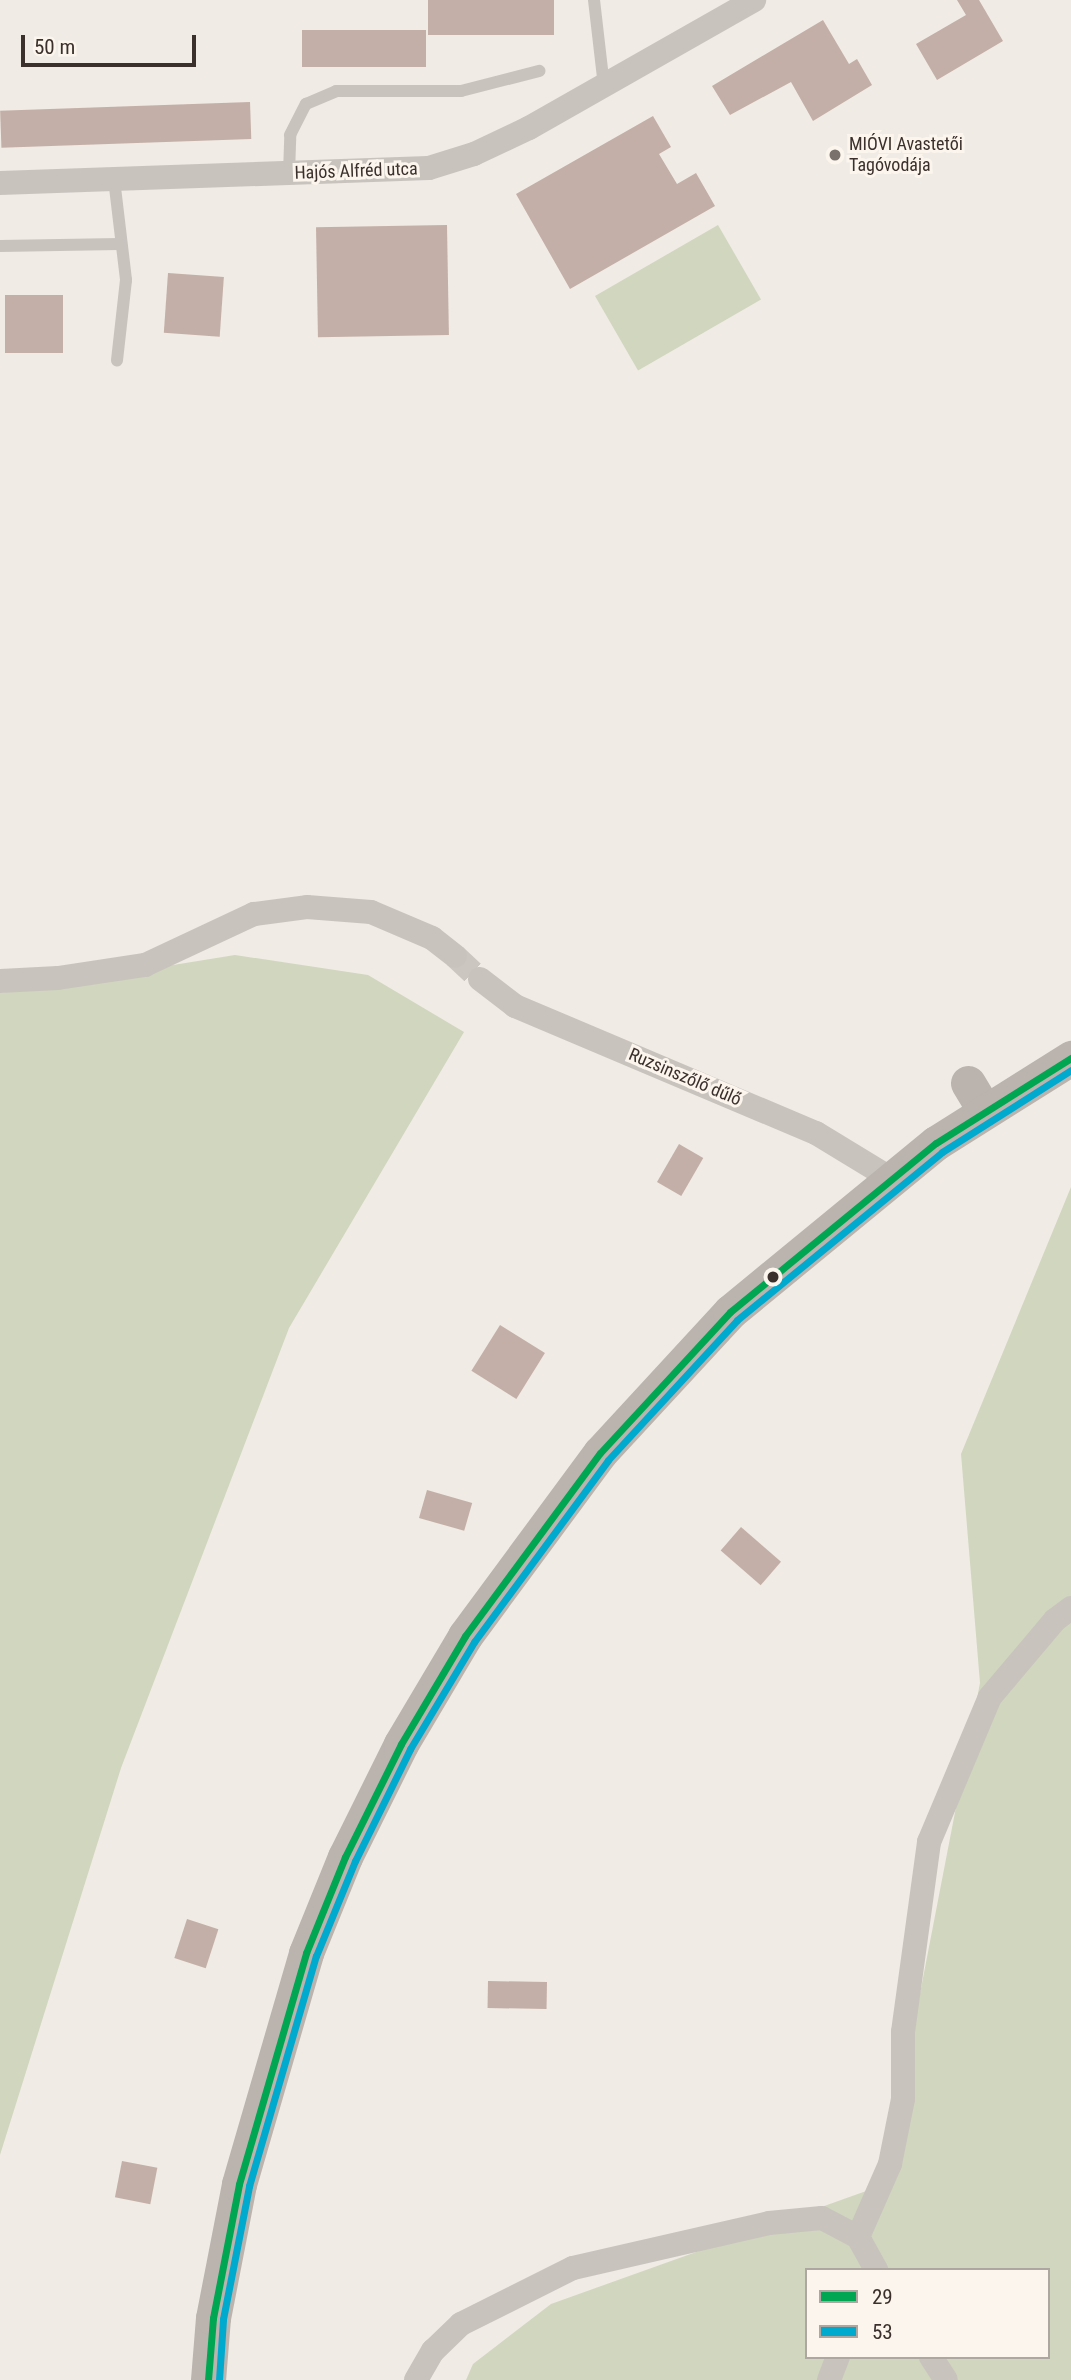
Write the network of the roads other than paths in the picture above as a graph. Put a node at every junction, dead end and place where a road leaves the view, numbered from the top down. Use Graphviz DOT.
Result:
graph roads {
  1 [pos="594,0"];
  2 [pos="754,0"];
  3 [pos="539,71"];
  4 [pos="604,87"];
  5 [pos="289,173"];
  6 [pos="114,179"];
  7 [pos="0,183"];
  8 [pos="119,244"];
  9 [pos="0,246"];
  10 [pos="117,360"];
  11 [pos="455,956"];
  12 [pos="480,979"];
  13 [pos="0,981"];
  14 [pos="1071,1058"];
  15 [pos="890,1178"];
  16 [pos="1071,1608"];
  17 [pos="858,2237"];
  18 [pos="874,2268"];
  19 [pos="837,2359"];
  20 [pos="932,2359"];
  21 [pos="208,2380"];
  22 [pos="416,2380"];
  23 [pos="830,2380"];
  24 [pos="946,2380"];
  1 -- 4 [label="lane"];
  2 -- 4 [label="street, Hajós Alfréd utca"];
  3 -- 5 [label="lane"];
  4 -- 5 [label="street, Hajós Alfréd utca"];
  5 -- 6 [label="street, Hajós Alfréd utca"];
  6 -- 7 [label="street, Hajós Alfréd utca"];
  6 -- 8 [label="lane"];
  8 -- 9 [label="lane"];
  8 -- 10 [label="lane"];
  11 -- 13 [label="street"];
  12 -- 15 [label="street, Ruzsinszőlő dűlő"];
  14 -- 15 [label="main road"];
  15 -- 21 [label="main road"];
  16 -- 17 [label="street"];
  17 -- 18 [label="street"];
  17 -- 22 [label="street"];
  19 -- 23 [label="street"];
  20 -- 24 [label="street"];
}
